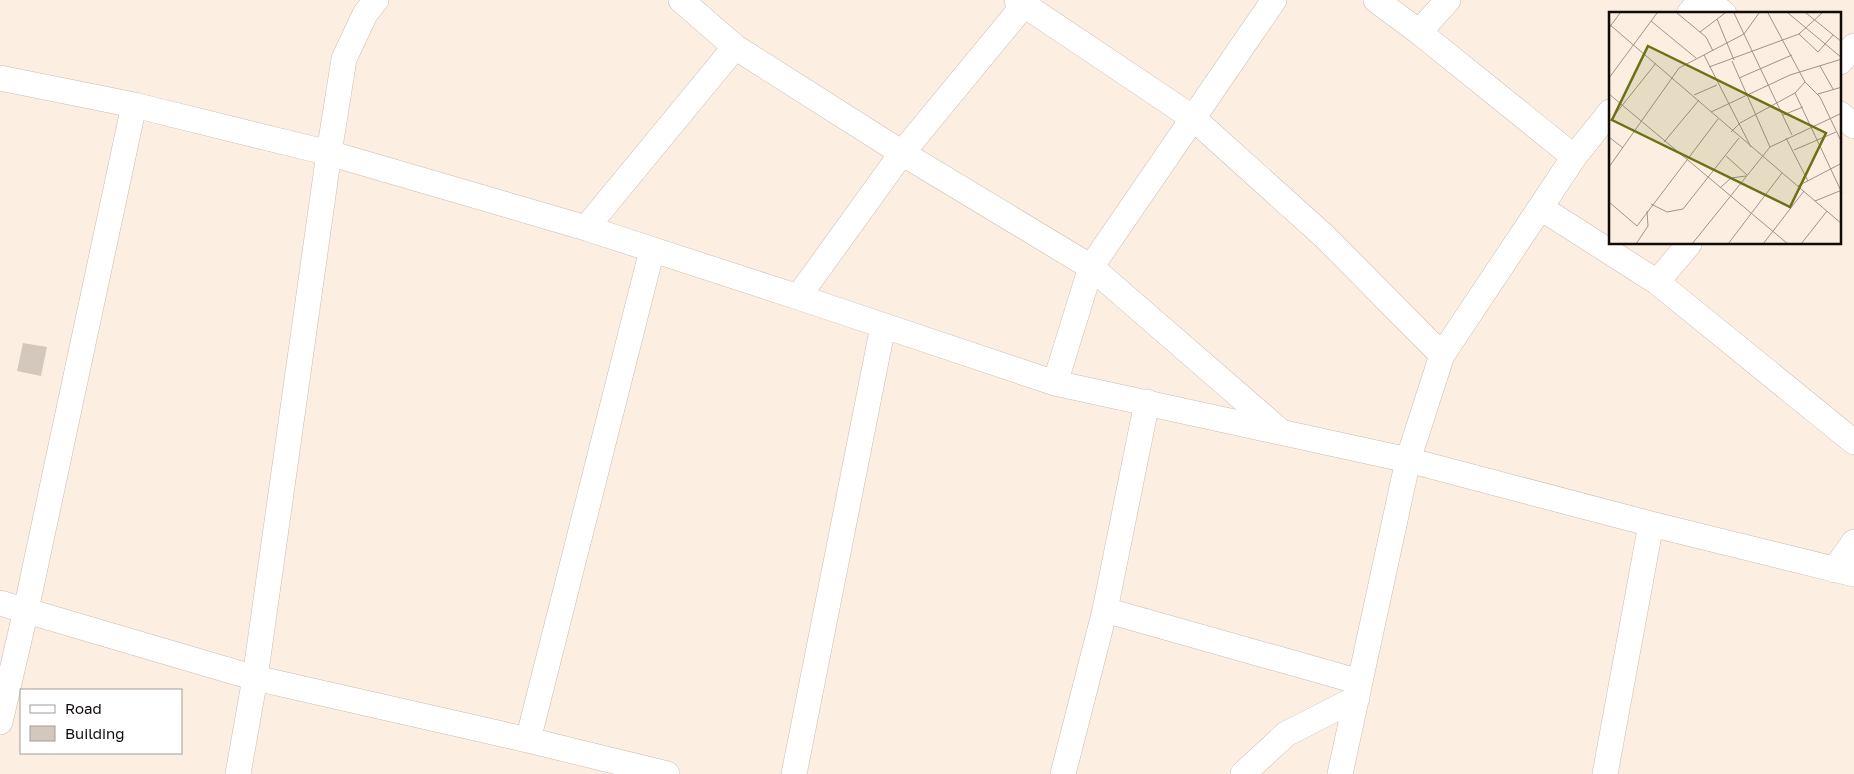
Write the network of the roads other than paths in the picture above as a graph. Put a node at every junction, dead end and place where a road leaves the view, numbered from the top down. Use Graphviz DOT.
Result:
graph roads {
  1 [pos="376,0"];
  2 [pos="681,0"];
  3 [pos="1274,0"];
  4 [pos="1376,0"];
  5 [pos="1448,0"];
  6 [pos="1700,0"];
  7 [pos="1708,0"];
  8 [pos="1023,2"];
  9 [pos="1691,12"];
  10 [pos="1722,12"];
  11 [pos="1419,32"];
  12 [pos="1854,46"];
  13 [pos="735,47"];
  14 [pos="1842,60"];
  15 [pos="0,78"];
  16 [pos="134,105"];
  17 [pos="1609,113"];
  18 [pos="1842,116"];
  19 [pos="1193,118"];
  20 [pos="1854,126"];
  21 [pos="329,153"];
  22 [pos="902,153"];
  23 [pos="1574,157"];
  24 [pos="1541,208"];
  25 [pos="586,228"];
  26 [pos="1688,245"];
  27 [pos="652,250"];
  28 [pos="1092,267"];
  29 [pos="1658,282"];
  30 [pos="798,297"];
  31 [pos="884,326"];
  32 [pos="1442,355"];
  33 [pos="1055,383"];
  34 [pos="1147,402"];
  35 [pos="1282,433"];
  36 [pos="1854,442"];
  37 [pos="1408,460"];
  38 [pos="1651,524"];
  39 [pos="1854,542"];
  40 [pos="1844,572"];
  41 [pos="0,603"];
  42 [pos="26,610"];
  43 [pos="1105,610"];
  44 [pos="255,678"];
  45 [pos="1358,690"];
  46 [pos="0,722"];
  47 [pos="528,740"];
  48 [pos="238,774"];
  49 [pos="667,774"];
  50 [pos="794,774"];
  51 [pos="1063,774"];
  52 [pos="1243,774"];
  53 [pos="1340,774"];
  54 [pos="1606,774"];
  1 -- 21 [label="street"];
  2 -- 13 [label="street"];
  3 -- 19 [label="street"];
  4 -- 11 [label="street"];
  5 -- 11 [label="street"];
  6 -- 9 [label="street"];
  7 -- 10 [label="street"];
  8 -- 19 [label="street"];
  8 -- 22 [label="street"];
  11 -- 23 [label="street"];
  12 -- 14 [label="street"];
  13 -- 22 [label="street"];
  13 -- 25 [label="street"];
  15 -- 16 [label="street"];
  16 -- 21 [label="street"];
  16 -- 42 [label="street"];
  17 -- 23 [label="street"];
  18 -- 20 [label="street"];
  19 -- 28 [label="street"];
  19 -- 32 [label="street"];
  21 -- 25 [label="street"];
  21 -- 44 [label="street"];
  22 -- 28 [label="street"];
  22 -- 30 [label="street"];
  23 -- 24 [label="street"];
  24 -- 29 [label="street"];
  24 -- 32 [label="street"];
  25 -- 27 [label="street"];
  26 -- 29 [label="street"];
  27 -- 30 [label="street"];
  27 -- 47 [label="street"];
  28 -- 33 [label="street"];
  28 -- 35 [label="street"];
  29 -- 36 [label="street"];
  30 -- 31 [label="street"];
  31 -- 33 [label="street"];
  31 -- 50 [label="street"];
  32 -- 37 [label="street"];
  33 -- 34 [label="street"];
  34 -- 35 [label="street"];
  34 -- 43 [label="street"];
  35 -- 37 [label="street"];
  37 -- 38 [label="street"];
  37 -- 45 [label="street"];
  38 -- 40 [label="street"];
  38 -- 54 [label="street"];
  39 -- 40 [label="street"];
  41 -- 42 [label="street"];
  42 -- 44 [label="street"];
  42 -- 46 [label="street"];
  43 -- 45 [label="street"];
  43 -- 51 [label="street"];
  44 -- 47 [label="street"];
  44 -- 48 [label="street"];
  45 -- 52 [label="street"];
  45 -- 53 [label="street"];
  47 -- 49 [label="street"];
}
